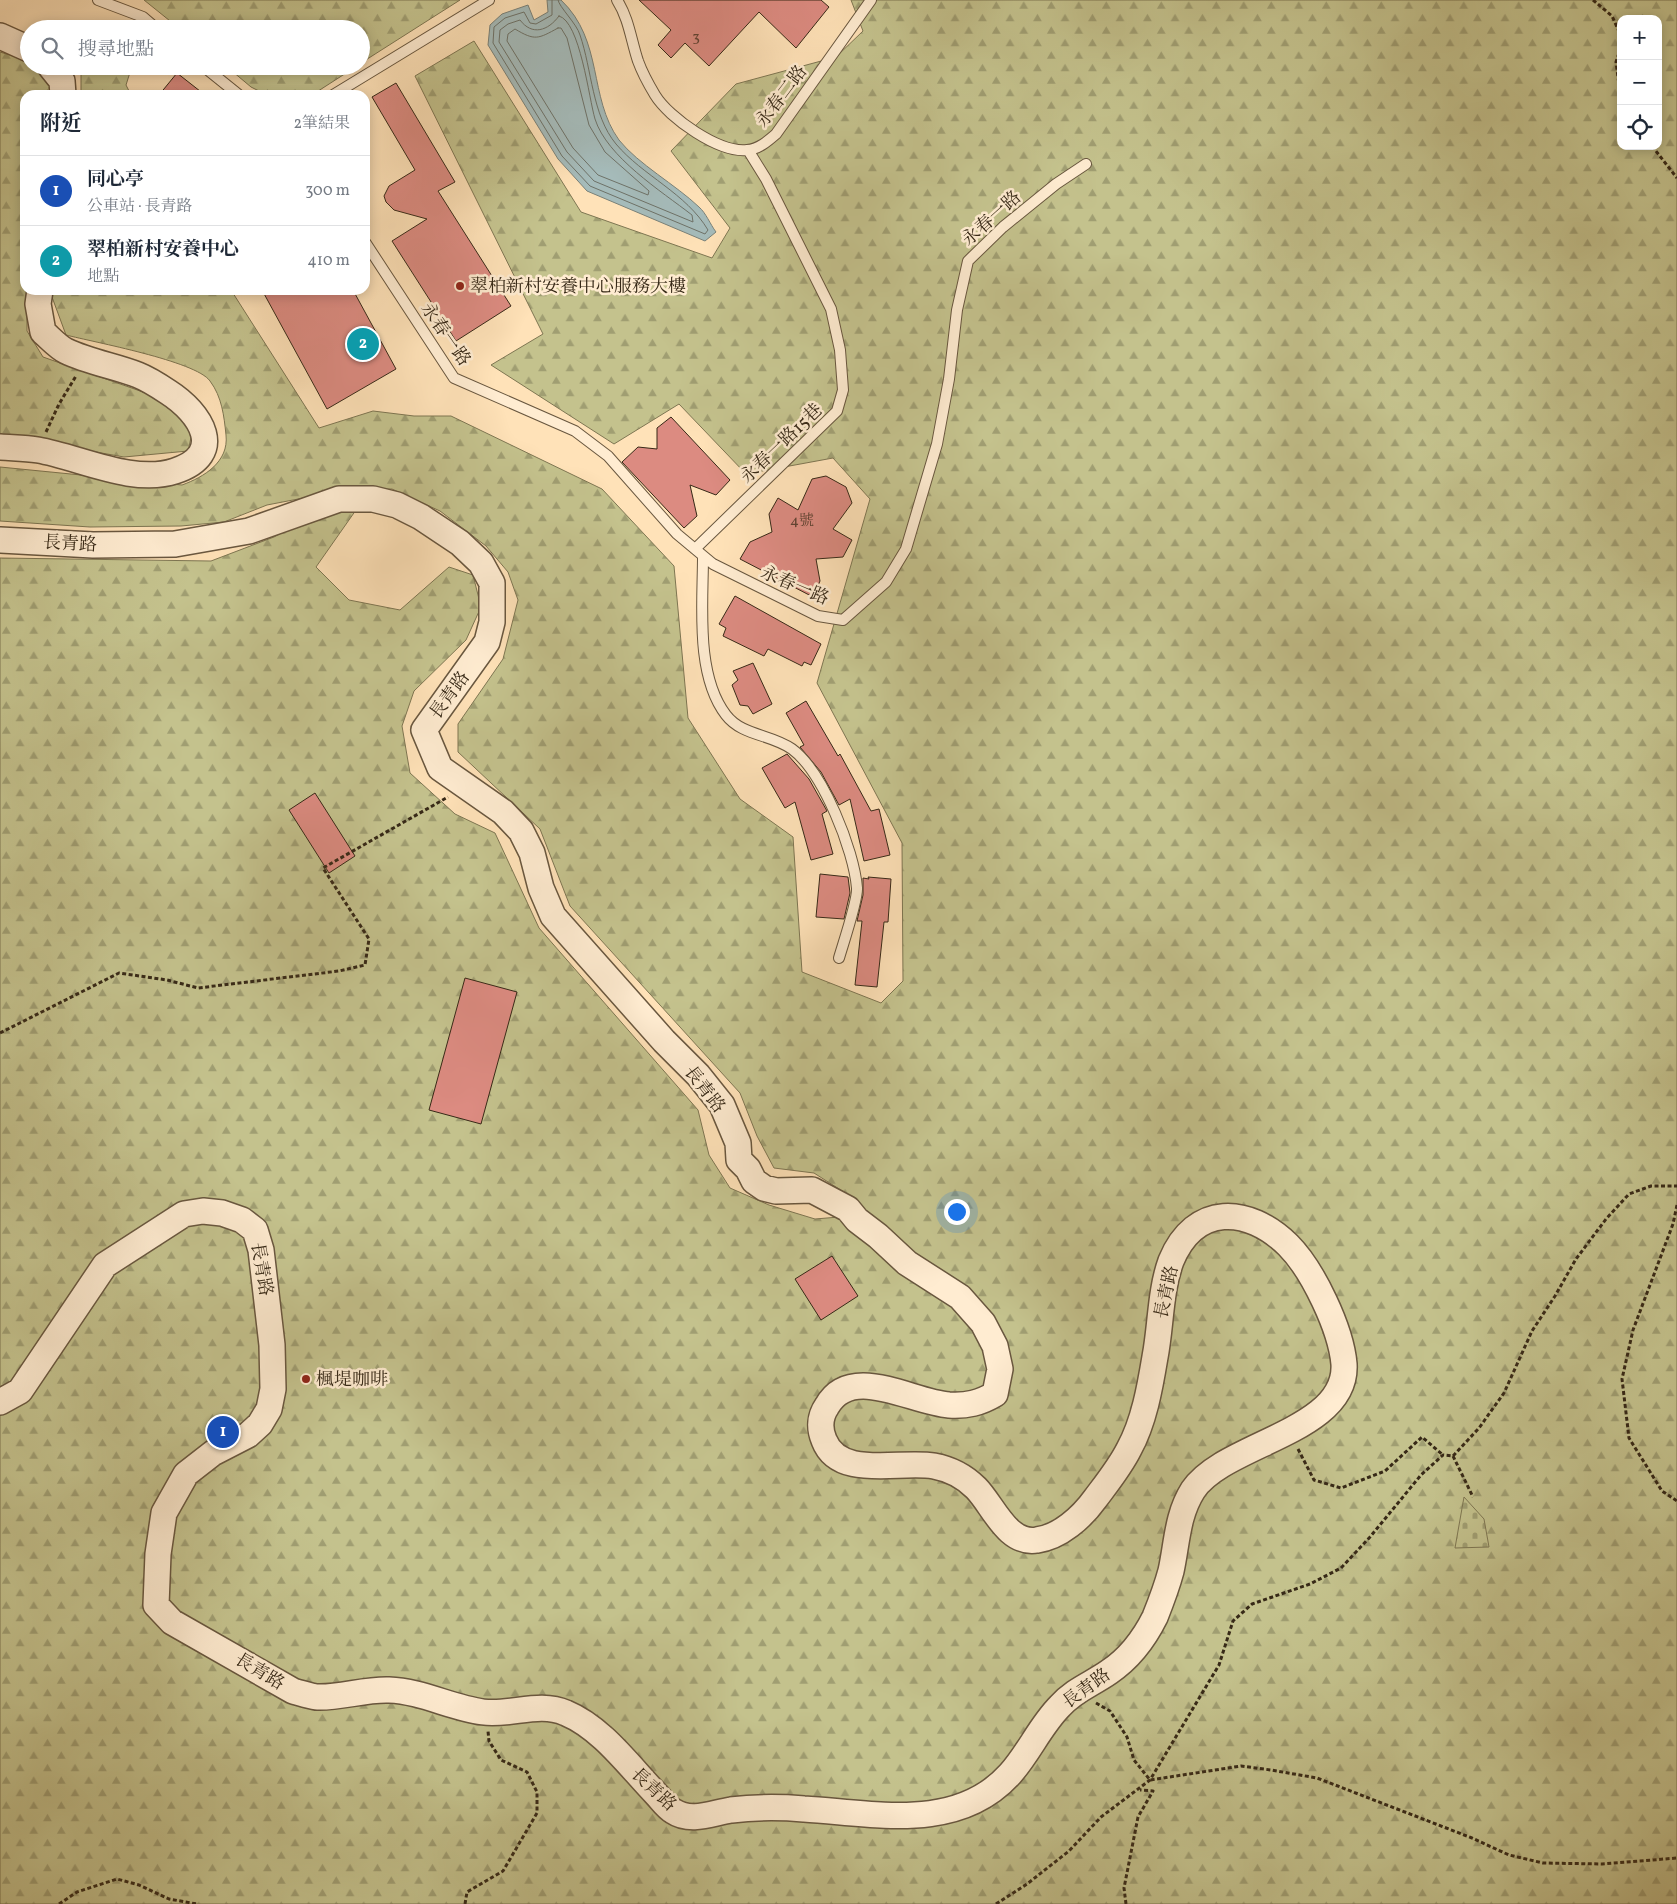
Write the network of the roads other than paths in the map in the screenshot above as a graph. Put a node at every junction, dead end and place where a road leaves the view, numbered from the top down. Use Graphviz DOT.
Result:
graph roads {
  1 [pos="98,0"];
  2 [pos="489,0"];
  3 [pos="617,0"];
  4 [pos="871,0"];
  5 [pos="146,20"];
  6 [pos="0,36"];
  7 [pos="20,45"];
  8 [pos="370,72"];
  9 [pos="57,75"];
  10 [pos="214,75"];
  11 [pos="366,75"];
  12 [pos="63,90"];
  13 [pos="233,90"];
  14 [pos="341,90"];
  15 [pos="748,150"];
  16 [pos="1086,164"];
  17 [pos="370,250"];
  18 [pos="39,295"];
  19 [pos="0,447"];
  20 [pos="0,540"];
  21 [pos="699,552"];
  22 [pos="839,958"];
  23 [pos="0,1402"];
  1 -- 5 [label="lane"];
  2 -- 8 [label="lane"];
  3 -- 15 [label="lane"];
  4 -- 15 [label="lane, 永春二路"];
  6 -- 7 [label="street"];
  9 -- 12 [label="street"];
  10 -- 13 [label="lane"];
  11 -- 14 [label="lane"];
  15 -- 21 [label="lane, 永春一路15巷"];
  16 -- 21 [label="lane, 永春一路"];
  17 -- 21 [label="lane, 永春一路"];
  18 -- 19 [label="street"];
  20 -- 23 [label="street, 長青路"];
  21 -- 22 [label="lane"];
}
